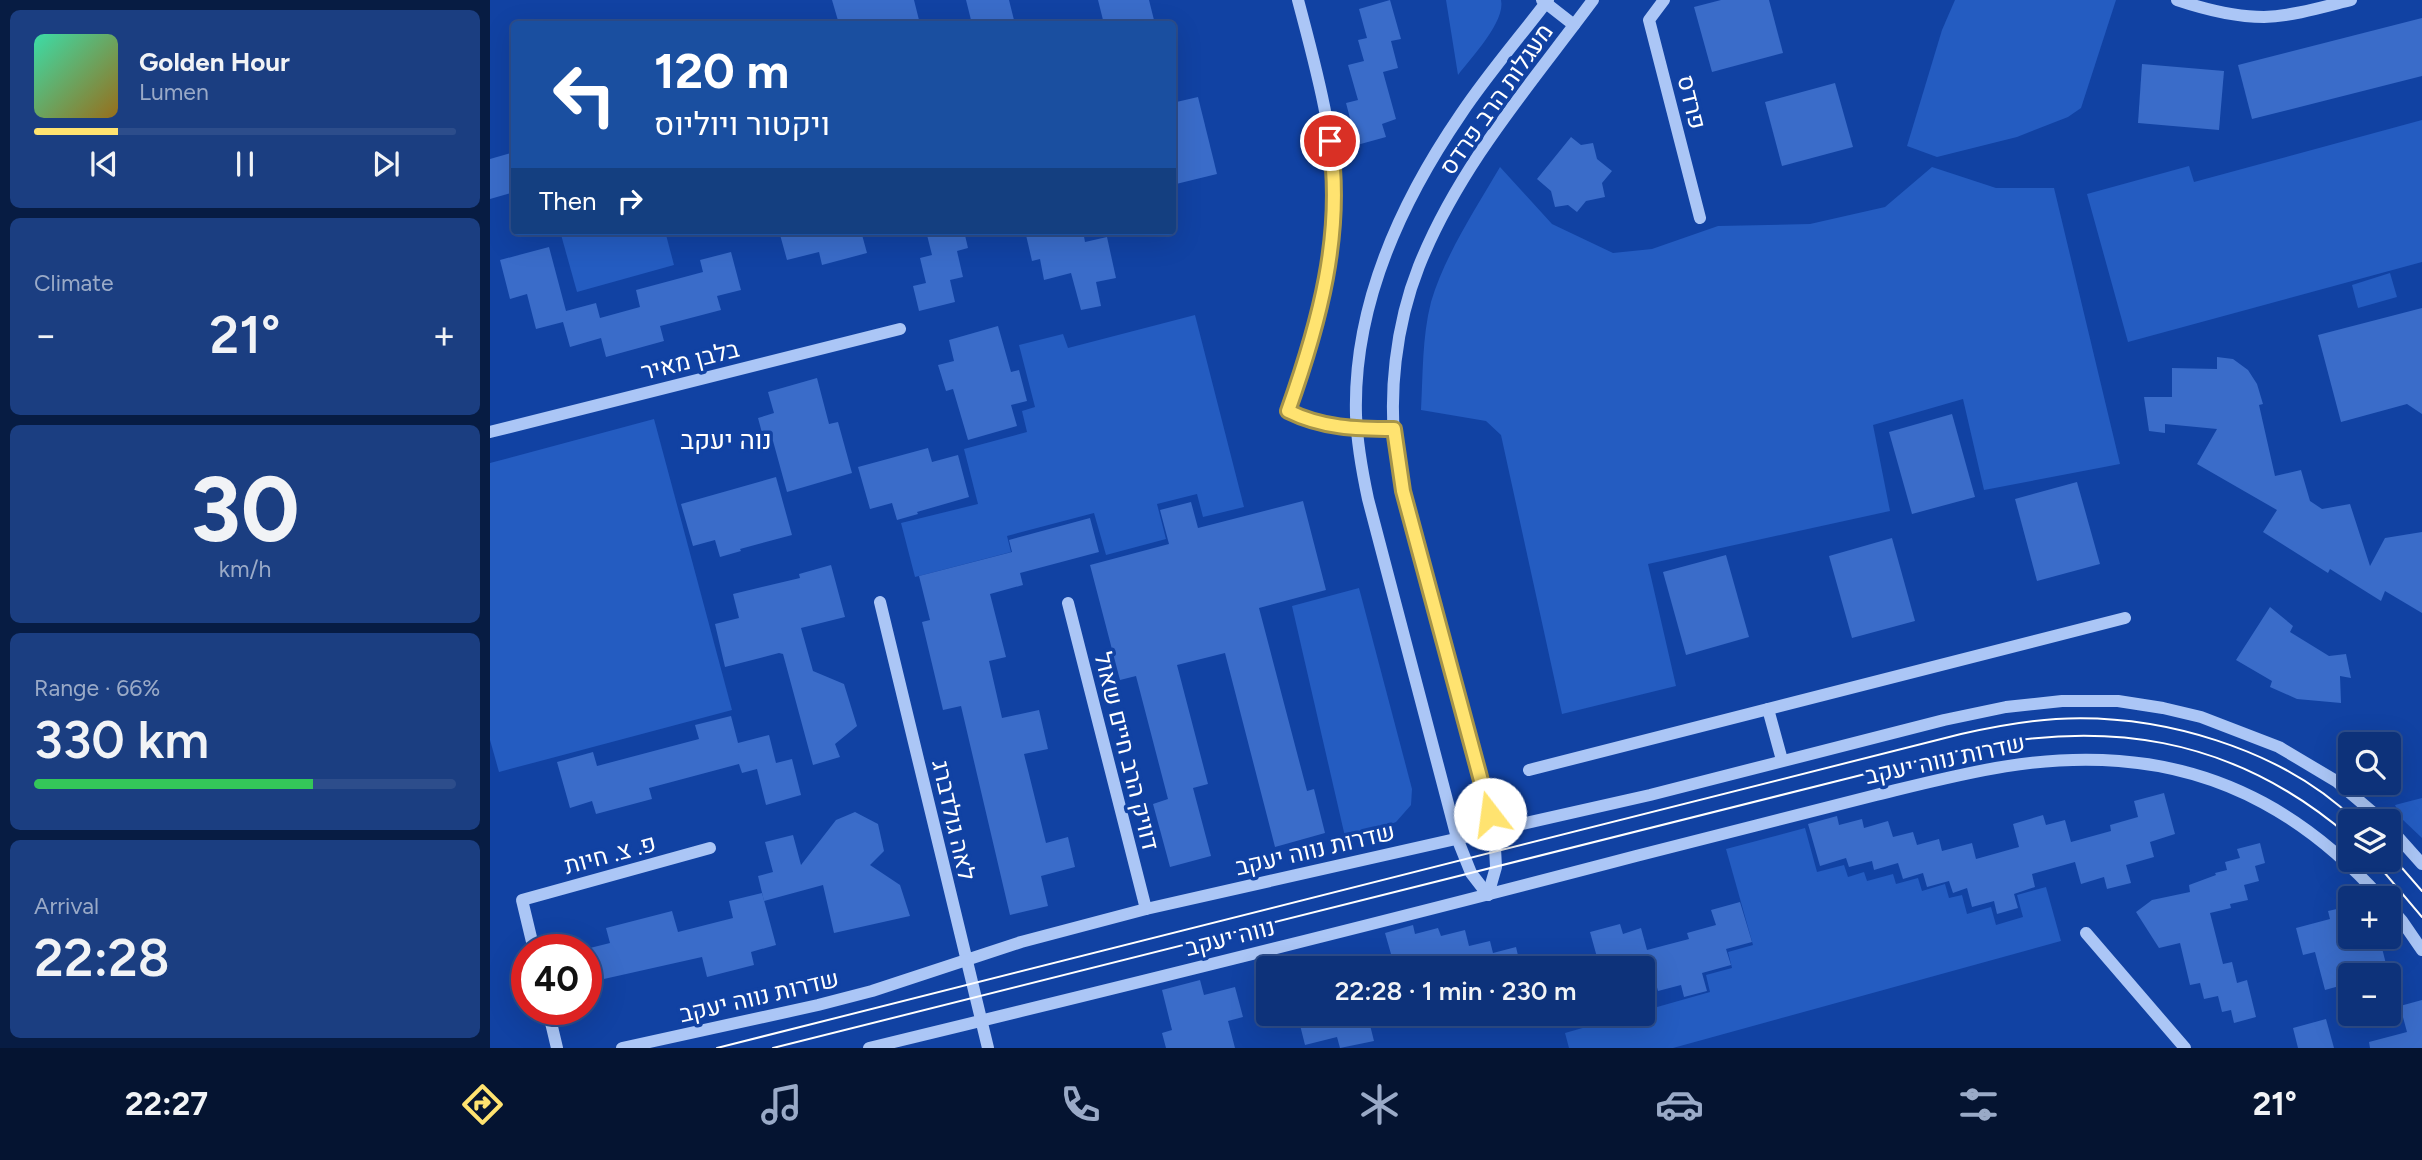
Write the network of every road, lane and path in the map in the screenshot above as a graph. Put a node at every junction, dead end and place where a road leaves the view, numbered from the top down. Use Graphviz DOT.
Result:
graph roads {
  1 [pos="1298,0"];
  2 [pos="1593,0"];
  3 [pos="1664,0"];
  4 [pos="2178,0"];
  5 [pos="2351,0"];
  6 [pos="1545,1"];
  7 [pos="1574,25"];
  8 [pos="1700,218"];
  9 [pos="900,329"];
  10 [pos="1357,429"];
  11 [pos="1394,429"];
  12 [pos="490,432"];
  13 [pos="880,602"];
  14 [pos="1068,603"];
  15 [pos="2124,618"];
  16 [pos="1768,709"];
  17 [pos="1782,760"];
  18 [pos="1529,770"];
  19 [pos="2369,809"];
  20 [pos="1494,829"];
  21 [pos="1457,838"];
  22 [pos="2401,840"];
  23 [pos="710,848"];
  24 [pos="2422,864"];
  25 [pos="2369,886"];
  26 [pos="1488,895"];
  27 [pos="1146,909"];
  28 [pos="2401,920"];
  29 [pos="2086,933"];
  30 [pos="530,934"];
  31 [pos="2422,950"];
  32 [pos="966,960"];
  33 [pos="982,1021"];
  34 [pos="552,1025"];
  35 [pos="557,1048"];
  36 [pos="622,1048"];
  37 [pos="869,1048"];
  38 [pos="989,1048"];
  39 [pos="2185,1048"];
  1 -- 10 [label="street"];
  2 -- 7 [label="street, מעגלות הרב פרדס"];
  3 -- 8 [label="street, פרדס"];
  4 -- 5 [label="street"];
  6 -- 7 [label="street"];
  6 -- 10 [label="street, מעגלות הרב פרדס"];
  7 -- 11 [label="street, מעגלות הרב פרדס"];
  9 -- 12 [label="street, בלבן מאיר"];
  10 -- 11 [label="street"];
  10 -- 21 [label="street, מעגלות הרב פרדס"];
  11 -- 20 [label="street"];
  13 -- 32 [label="street, לאה גולדברג"];
  14 -- 27 [label="street, דוויק הרב חיים שאול"];
  15 -- 16 [label="street"];
  16 -- 17 [label="street"];
  16 -- 18 [label="street"];
  17 -- 19 [label="street, שדרות נווה יעקב"];
  17 -- 20 [label="street"];
  20 -- 21 [label="street, שדרות נווה יעקב"];
  20 -- 26 [label="street"];
  21 -- 26 [label="street, מעגלות הרב פרדס"];
  21 -- 27 [label="street, שדרות נווה יעקב"];
  22 -- 24 [label="street"];
  23 -- 30 [label="street, פ. צ. חיות"];
  25 -- 26 [label="street, שדרות נווה יעקב"];
  26 -- 33 [label="street, נווה יעקב"];
  27 -- 32 [label="street"];
  28 -- 31 [label="street"];
  29 -- 39 [label="street"];
  32 -- 33 [label="street, לאה גולדברג"];
  32 -- 36 [label="street, שדרות נווה יעקב"];
  33 -- 37 [label="street"];
  33 -- 38 [label="street, לאה גולדברג"];
  34 -- 35 [label="street"];
}
